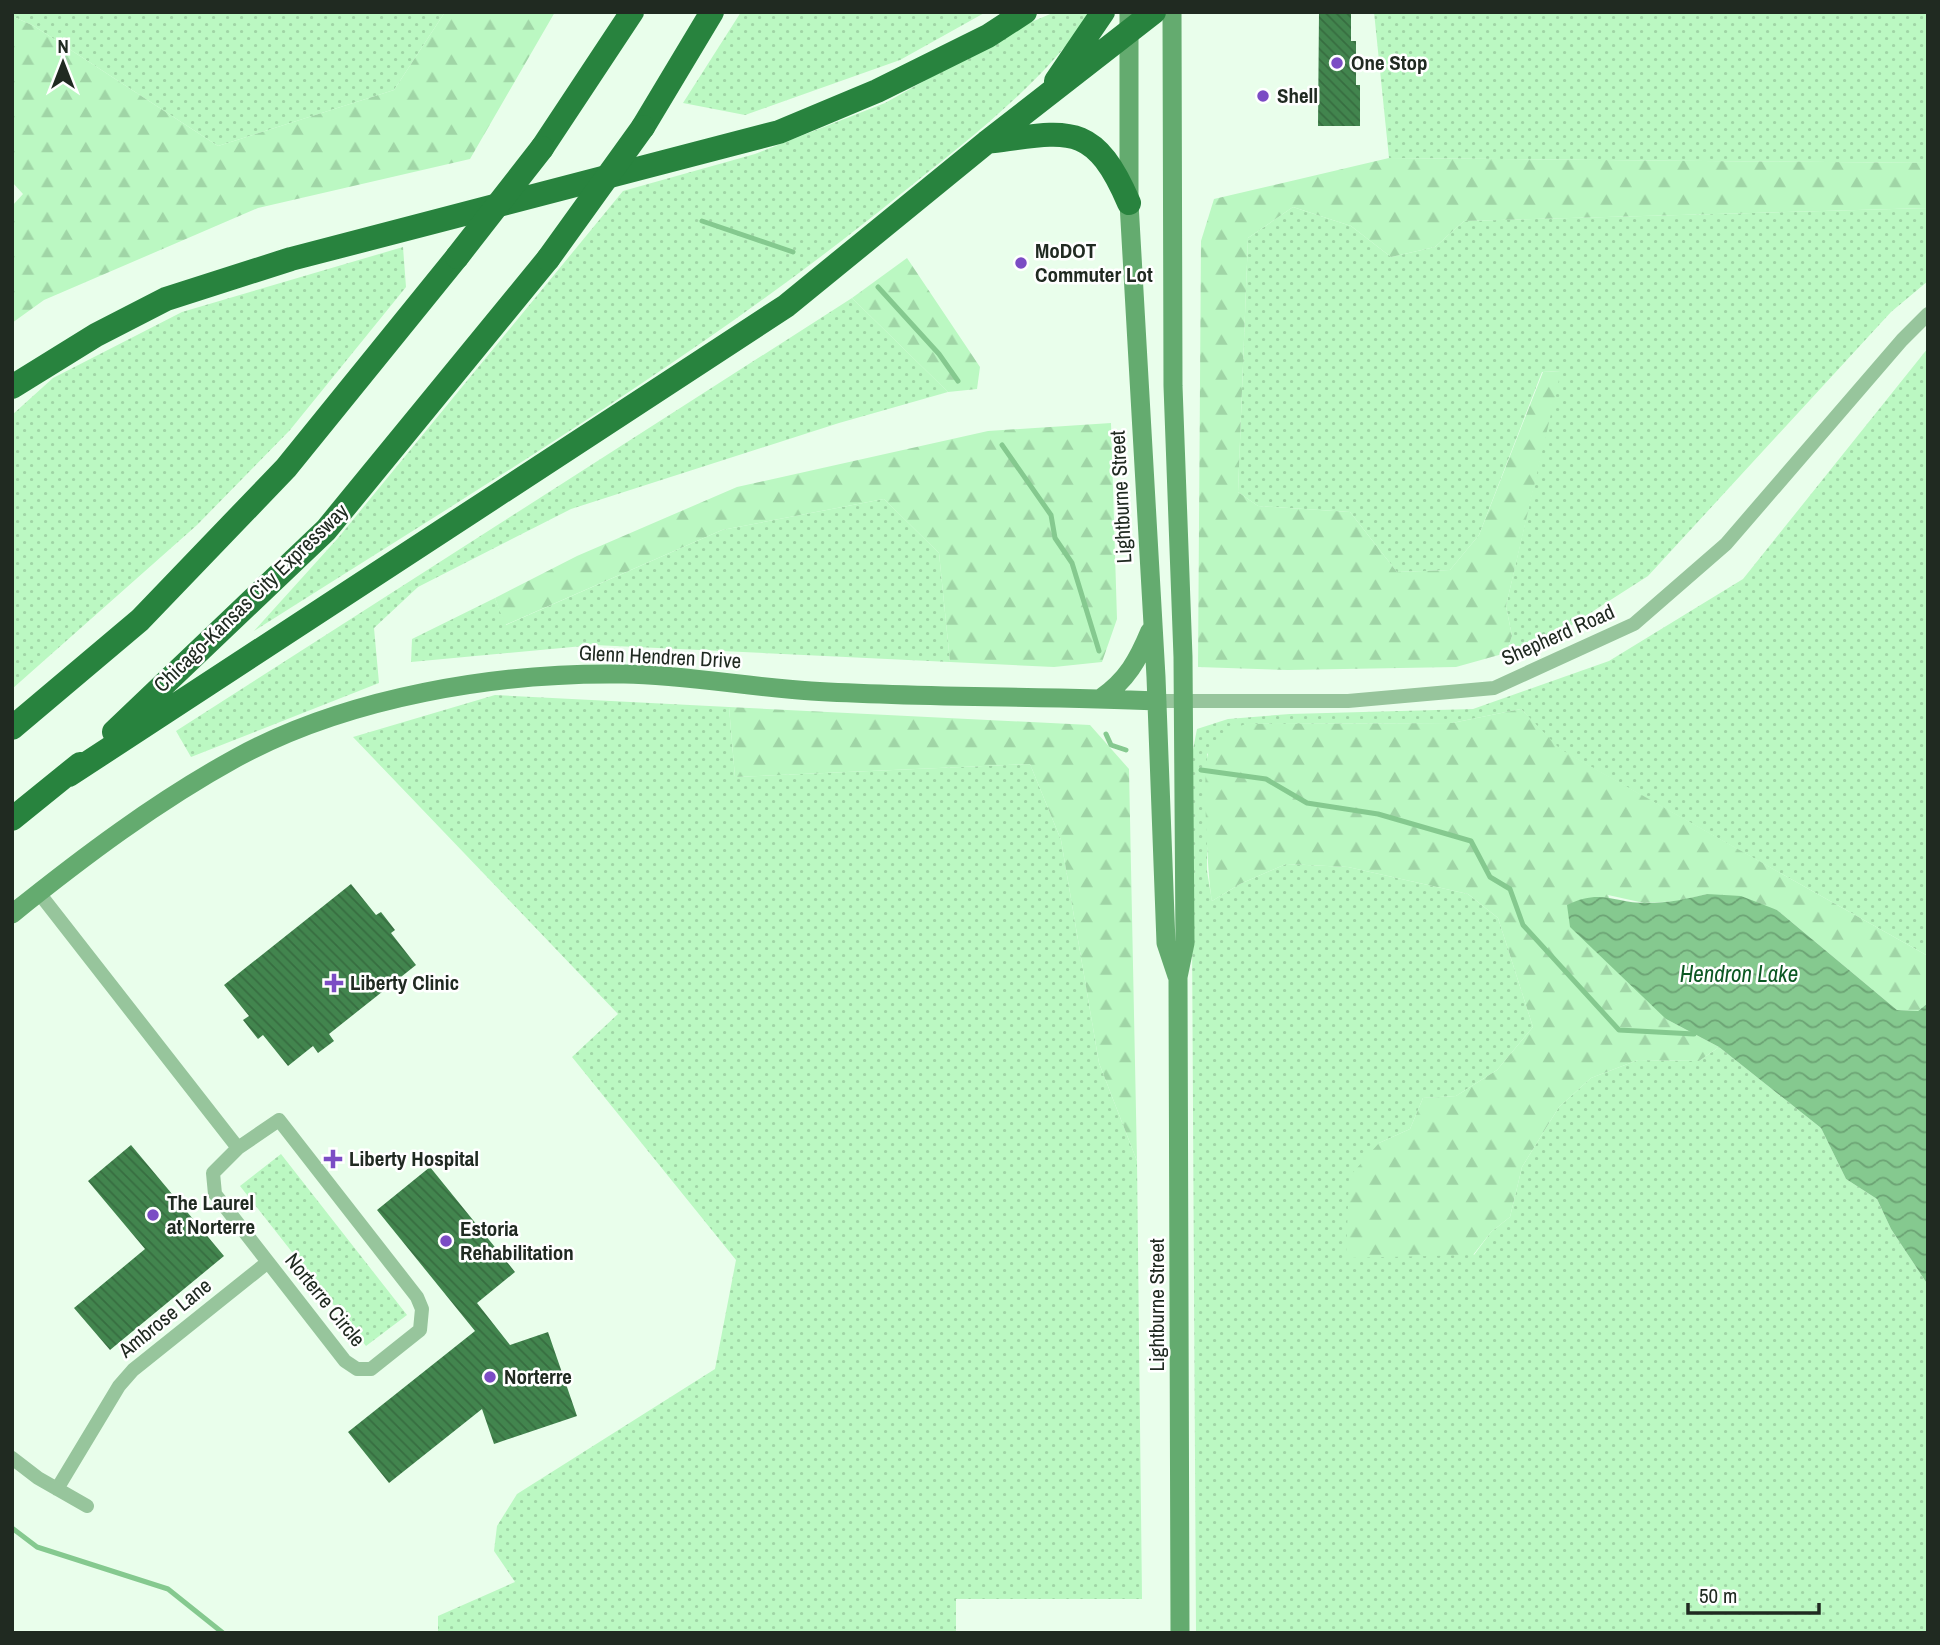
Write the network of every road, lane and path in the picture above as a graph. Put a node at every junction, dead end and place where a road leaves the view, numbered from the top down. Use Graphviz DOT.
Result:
graph roads {
  1 [pos="632,12"];
  2 [pos="712,12"];
  3 [pos="1025,12"];
  4 [pos="1102,12"];
  5 [pos="1154,12"];
  6 [pos="1172,12"];
  7 [pos="1134,19"];
  8 [pos="1045,96"];
  9 [pos="987,142"];
  10 [pos="1129,203"];
  11 [pos="1928,314"];
  12 [pos="12,387"];
  13 [pos="1152,627"];
  14 [pos="1101,698"];
  15 [pos="1157,701"];
  16 [pos="1182,701"];
  17 [pos="12,729"];
  18 [pos="69,775"];
  19 [pos="12,819"];
  20 [pos="39,893"];
  21 [pos="12,914"];
  22 [pos="1178,976"];
  23 [pos="238,1148"];
  24 [pos="268,1262"];
  25 [pos="12,1458"];
  26 [pos="57,1489"];
  27 [pos="87,1506"];
  28 [pos="1180,1633"];
  1 -- 17 [label="highway, bridge"];
  2 -- 18 [label="highway, Chicago-Kansas City Expressway, bridge"];
  3 -- 12 [label="highway"];
  4 -- 8 [label="highway"];
  5 -- 7 [label="highway"];
  6 -- 16 [label="main road, Lightburne Street"];
  7 -- 8 [label="highway"];
  7 -- 10 [label="main road, Lightburne Street"];
  8 -- 9 [label="highway"];
  9 -- 10 [label="highway"];
  9 -- 18 [label="highway"];
  10 -- 13 [label="main road, Lightburne Street"];
  11 -- 16 [label="street, Shepherd Road"];
  13 -- 14 [label="main road"];
  13 -- 15 [label="main road, Lightburne Street"];
  14 -- 15 [label="main road, Glenn Hendren Drive"];
  14 -- 20 [label="main road, Glenn Hendren Drive"];
  15 -- 16 [label="street, Shepherd Road"];
  15 -- 22 [label="main road, Lightburne Street"];
  16 -- 22 [label="main road, Lightburne Street"];
  18 -- 19 [label="highway, Chicago-Kansas City Expressway"];
  20 -- 21 [label="main road, Glenn Hendren Drive"];
  20 -- 23 [label="street"];
  22 -- 28 [label="main road, Lightburne Street"];
  23 -- 24 [label="street, Norterre Circle"];
  23 -- 24 [label="street, Norterre Circle"];
  24 -- 26 [label="street, Ambrose Lane"];
  25 -- 26 [label="street"];
  26 -- 27 [label="street"];
}
